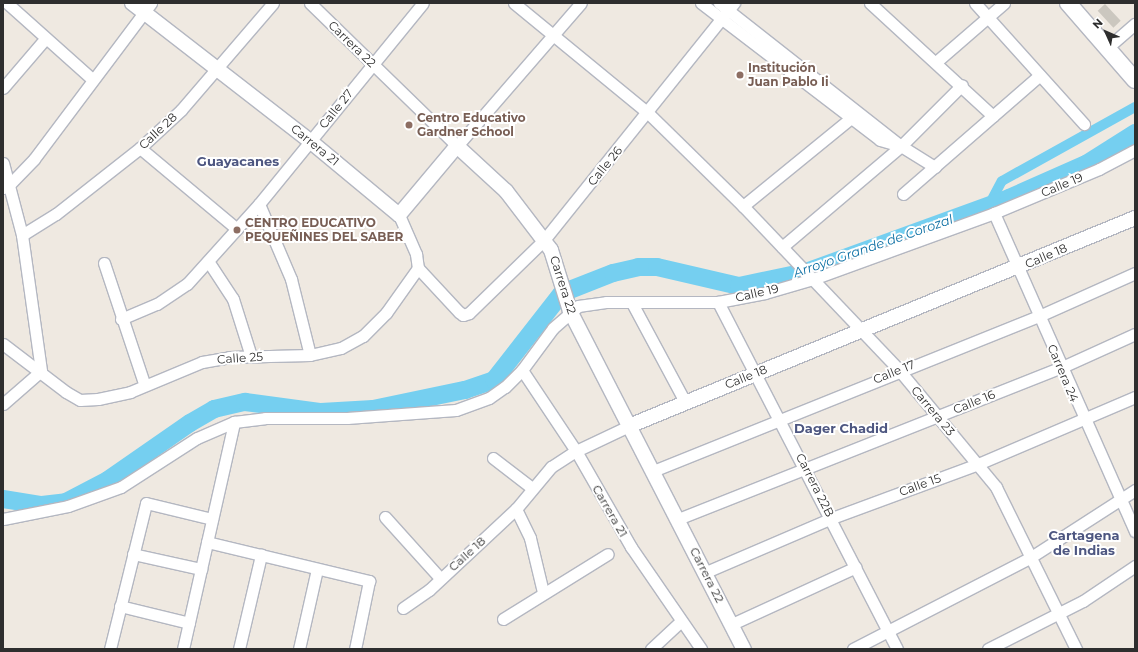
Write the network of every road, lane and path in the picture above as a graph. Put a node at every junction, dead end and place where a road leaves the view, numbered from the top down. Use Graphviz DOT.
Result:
graph roads {
  1 [pos="7,3"];
  2 [pos="132,3"];
  3 [pos="273,3"];
  4 [pos="310,3"];
  5 [pos="423,3"];
  6 [pos="514,3"];
  7 [pos="581,3"];
  8 [pos="701,3"];
  9 [pos="719,3"];
  10 [pos="975,3"];
  11 [pos="1004,3"];
  12 [pos="1068,3"];
  13 [pos="873,4"];
  14 [pos="731,6"];
  15 [pos="147,8"];
  16 [pos="989,16"];
  17 [pos="721,19"];
  18 [pos="1135,24"];
  19 [pos="553,35"];
  20 [pos="45,39"];
  21 [pos="1106,48"];
  22 [pos="936,62"];
  23 [pos="372,65"];
  24 [pos="218,69"];
  25 [pos="1040,75"];
  26 [pos="1135,79"];
  27 [pos="93,80"];
  28 [pos="962,85"];
  29 [pos="3,88"];
  30 [pos="648,113"];
  31 [pos="855,115"];
  32 [pos="993,116"];
  33 [pos="1084,124"];
  34 [pos="310,141"];
  35 [pos="457,146"];
  36 [pos="901,146"];
  37 [pos="140,148"];
  38 [pos="1135,150"];
  39 [pos="3,163"];
  40 [pos="935,167"];
  41 [pos="6,186"];
  42 [pos="903,194"];
  43 [pos="259,204"];
  44 [pos="743,206"];
  45 [pos="994,213"];
  46 [pos="399,215"];
  47 [pos="1135,218"];
  48 [pos="237,229"];
  49 [pos="22,235"];
  50 [pos="544,240"];
  51 [pos="782,247"];
  52 [pos="208,261"];
  53 [pos="104,263"];
  54 [pos="418,268"];
  55 [pos="1019,268"];
  56 [pos="1135,273"];
  57 [pos="810,276"];
  58 [pos="718,302"];
  59 [pos="632,303"];
  60 [pos="568,305"];
  61 [pos="1039,316"];
  62 [pos="121,319"];
  63 [pos="860,329"];
  64 [pos="1135,334"];
  65 [pos="3,344"];
  66 [pos="310,355"];
  67 [pos="251,356"];
  68 [pos="1060,368"];
  69 [pos="522,370"];
  70 [pos="899,370"];
  71 [pos="41,371"];
  72 [pos="756,373"];
  73 [pos="144,383"];
  74 [pos="1135,397"];
  75 [pos="685,402"];
  76 [pos="3,404"];
  77 [pos="937,417"];
  78 [pos="780,418"];
  79 [pos="1083,419"];
  80 [pos="234,422"];
  81 [pos="629,426"];
  82 [pos="576,451"];
  83 [pos="493,458"];
  84 [pos="978,464"];
  85 [pos="806,468"];
  86 [pos="653,471"];
  87 [pos="532,488"];
  88 [pos="1135,490"];
  89 [pos="1120,498"];
  90 [pos="516,509"];
  91 [pos="385,517"];
  92 [pos="678,518"];
  93 [pos="832,518"];
  94 [pos="3,519"];
  95 [pos="212,519"];
  96 [pos="1135,531"];
  97 [pos="207,542"];
  98 [pos="133,554"];
  99 [pos="608,554"];
  100 [pos="261,555"];
  101 [pos="1030,557"];
  102 [pos="856,566"];
  103 [pos="1135,566"];
  104 [pos="317,568"];
  105 [pos="201,569"];
  106 [pos="706,572"];
  107 [pos="440,578"];
  108 [pos="543,592"];
  109 [pos="120,606"];
  110 [pos="403,608"];
  111 [pos="1058,614"];
  112 [pos="503,619"];
  113 [pos="680,622"];
  114 [pos="189,623"];
  115 [pos="732,624"];
  116 [pos="888,631"];
  117 [pos="110,649"];
  118 [pos="183,649"];
  119 [pos="239,649"];
  120 [pos="299,649"];
  121 [pos="355,649"];
  122 [pos="651,649"];
  123 [pos="701,649"];
  124 [pos="744,649"];
  125 [pos="852,649"];
  126 [pos="897,649"];
  127 [pos="988,649"];
  128 [pos="1076,649"];
  1 -- 20 [label="street"];
  2 -- 15 [label="street, Carrera 21"];
  3 -- 24 [label="street, Calle 28"];
  4 -- 23 [label="street, Carrera 22"];
  5 -- 23 [label="street, Calle 27"];
  6 -- 19 [label="street, Carrera 23"];
  7 -- 19 [label="street"];
  8 -- 17 [label="street"];
  9 -- 14 [label="street"];
  10 -- 16 [label="street"];
  11 -- 16 [label="street"];
  12 -- 21 [label="main road"];
  13 -- 22 [label="street"];
  14 -- 17 [label="street, Calle 26"];
  14 -- 31 [label="street"];
  15 -- 24 [label="street, Carrera 21"];
  15 -- 27 [label="street"];
  16 -- 22 [label="street"];
  16 -- 25 [label="street"];
  17 -- 30 [label="street, Calle 26"];
  17 -- 31 [label="street"];
  18 -- 21 [label="street"];
  19 -- 30 [label="street, Carrera 23"];
  19 -- 35 [label="street"];
  20 -- 27 [label="street"];
  20 -- 29 [label="street"];
  21 -- 26 [label="main road"];
  22 -- 28 [label="street"];
  23 -- 34 [label="street, Calle 27"];
  23 -- 35 [label="street, Carrera 22"];
  24 -- 34 [label="street, Carrera 21"];
  24 -- 37 [label="street, Calle 28"];
  25 -- 32 [label="street"];
  25 -- 33 [label="street"];
  27 -- 41 [label="street"];
  28 -- 32 [label="street"];
  28 -- 36 [label="street"];
  30 -- 44 [label="street, Carrera 23"];
  30 -- 50 [label="street, Calle 26"];
  31 -- 36 [label="street"];
  31 -- 44 [label="street"];
  32 -- 40 [label="street"];
  34 -- 43 [label="street, Calle 27"];
  34 -- 46 [label="street, Carrera 21"];
  35 -- 46 [label="street"];
  35 -- 50 [label="street, Carrera 22"];
  36 -- 40 [label="street"];
  36 -- 51 [label="street"];
  37 -- 48 [label="street"];
  37 -- 49 [label="street, Calle 28"];
  38 -- 45 [label="street, Calle 19"];
  39 -- 41 [label="street"];
  40 -- 42 [label="street"];
  41 -- 49 [label="street"];
  43 -- 48 [label="street, Calle 27"];
  43 -- 66 [label="street"];
  44 -- 51 [label="street, Carrera 23"];
  45 -- 55 [label="street, Carrera 24"];
  45 -- 57 [label="street, Calle 19"];
  46 -- 54 [label="street, Carrera 21"];
  47 -- 55 [label="street, Calle 18"];
  48 -- 52 [label="street, Calle 27"];
  49 -- 71 [label="street"];
  50 -- 54 [label="street, Calle 26"];
  50 -- 60 [label="street, Carrera 22"];
  51 -- 57 [label="street, Carrera 23"];
  52 -- 62 [label="street, Calle 27"];
  52 -- 67 [label="street"];
  53 -- 62 [label="street"];
  54 -- 66 [label="street, Calle 25"];
  55 -- 61 [label="street, Carrera 24"];
  55 -- 63 [label="street, Calle 18"];
  56 -- 61 [label="street, Calle 17"];
  57 -- 58 [label="street, Calle 19"];
  57 -- 63 [label="street, Carrera 23"];
  58 -- 59 [label="street, Calle 19"];
  58 -- 72 [label="street, Carrera 22B"];
  59 -- 60 [label="street, Calle 19"];
  59 -- 75 [label="street"];
  60 -- 69 [label="street"];
  60 -- 81 [label="street, Carrera 22"];
  61 -- 68 [label="street, Carrera 24"];
  61 -- 70 [label="street, Calle 17"];
  62 -- 73 [label="street"];
  63 -- 70 [label="street, Carrera 23"];
  63 -- 72 [label="street, Calle 18"];
  64 -- 68 [label="street, Calle 16"];
  65 -- 71 [label="street, Calle 25"];
  66 -- 67 [label="street, Calle 25"];
  67 -- 73 [label="street, Calle 25"];
  68 -- 77 [label="street, Calle 16"];
  68 -- 79 [label="street, Carrera 24"];
  69 -- 80 [label="street"];
  69 -- 82 [label="street, Carrera 21"];
  70 -- 77 [label="street, Carrera 23"];
  70 -- 78 [label="street, Calle 17"];
  71 -- 73 [label="street, Calle 25"];
  71 -- 76 [label="street"];
  72 -- 75 [label="street, Calle 18"];
  72 -- 78 [label="street, Carrera 22B"];
  74 -- 79 [label="street, Calle 15"];
  75 -- 81 [label="street, Calle 18"];
  77 -- 84 [label="street, Carrera 23"];
  77 -- 85 [label="street, Calle 16"];
  78 -- 85 [label="street, Carrera 22B"];
  78 -- 86 [label="street, Calle 17"];
  79 -- 84 [label="street, Calle 15"];
  79 -- 89 [label="street, Carrera 24"];
  80 -- 94 [label="street"];
  80 -- 95 [label="street"];
  81 -- 82 [label="street, Calle 18"];
  81 -- 86 [label="street, Carrera 22"];
  82 -- 87 [label="street, Calle 18"];
  82 -- 113 [label="street, Carrera 21"];
  83 -- 87 [label="street"];
  84 -- 93 [label="street, Calle 15"];
  84 -- 101 [label="street, Carrera 23"];
  85 -- 92 [label="street, Calle 16"];
  85 -- 93 [label="street, Carrera 22B"];
  86 -- 92 [label="street, Carrera 22"];
  87 -- 90 [label="street, Calle 18"];
  88 -- 89 [label="street"];
  89 -- 96 [label="street, Carrera 24"];
  89 -- 101 [label="street"];
  90 -- 107 [label="street, Calle 18"];
  90 -- 108 [label="street"];
  91 -- 107 [label="street"];
  92 -- 106 [label="street, Carrera 22"];
  93 -- 102 [label="street, Carrera 22B"];
  93 -- 106 [label="street, Calle 15"];
  95 -- 97 [label="street"];
  95 -- 98 [label="street"];
  97 -- 100 [label="street"];
  97 -- 105 [label="street"];
  98 -- 105 [label="street"];
  98 -- 109 [label="street"];
  99 -- 108 [label="street"];
  100 -- 104 [label="street"];
  100 -- 119 [label="street"];
  101 -- 111 [label="street, Carrera 23"];
  101 -- 116 [label="street"];
  102 -- 115 [label="street"];
  102 -- 116 [label="street, Carrera 22B"];
  103 -- 111 [label="street"];
  104 -- 120 [label="street"];
  104 -- 121 [label="street"];
  105 -- 114 [label="street"];
  106 -- 115 [label="street, Carrera 22"];
  107 -- 110 [label="street, Calle 18"];
  108 -- 112 [label="street"];
  109 -- 114 [label="street"];
  109 -- 117 [label="street"];
  111 -- 127 [label="street"];
  111 -- 128 [label="street, Carrera 23"];
  113 -- 122 [label="street"];
  113 -- 123 [label="street, Carrera 21"];
  114 -- 118 [label="street"];
  115 -- 124 [label="street, Carrera 22"];
  116 -- 125 [label="street"];
  116 -- 126 [label="street, Carrera 22B"];
}
